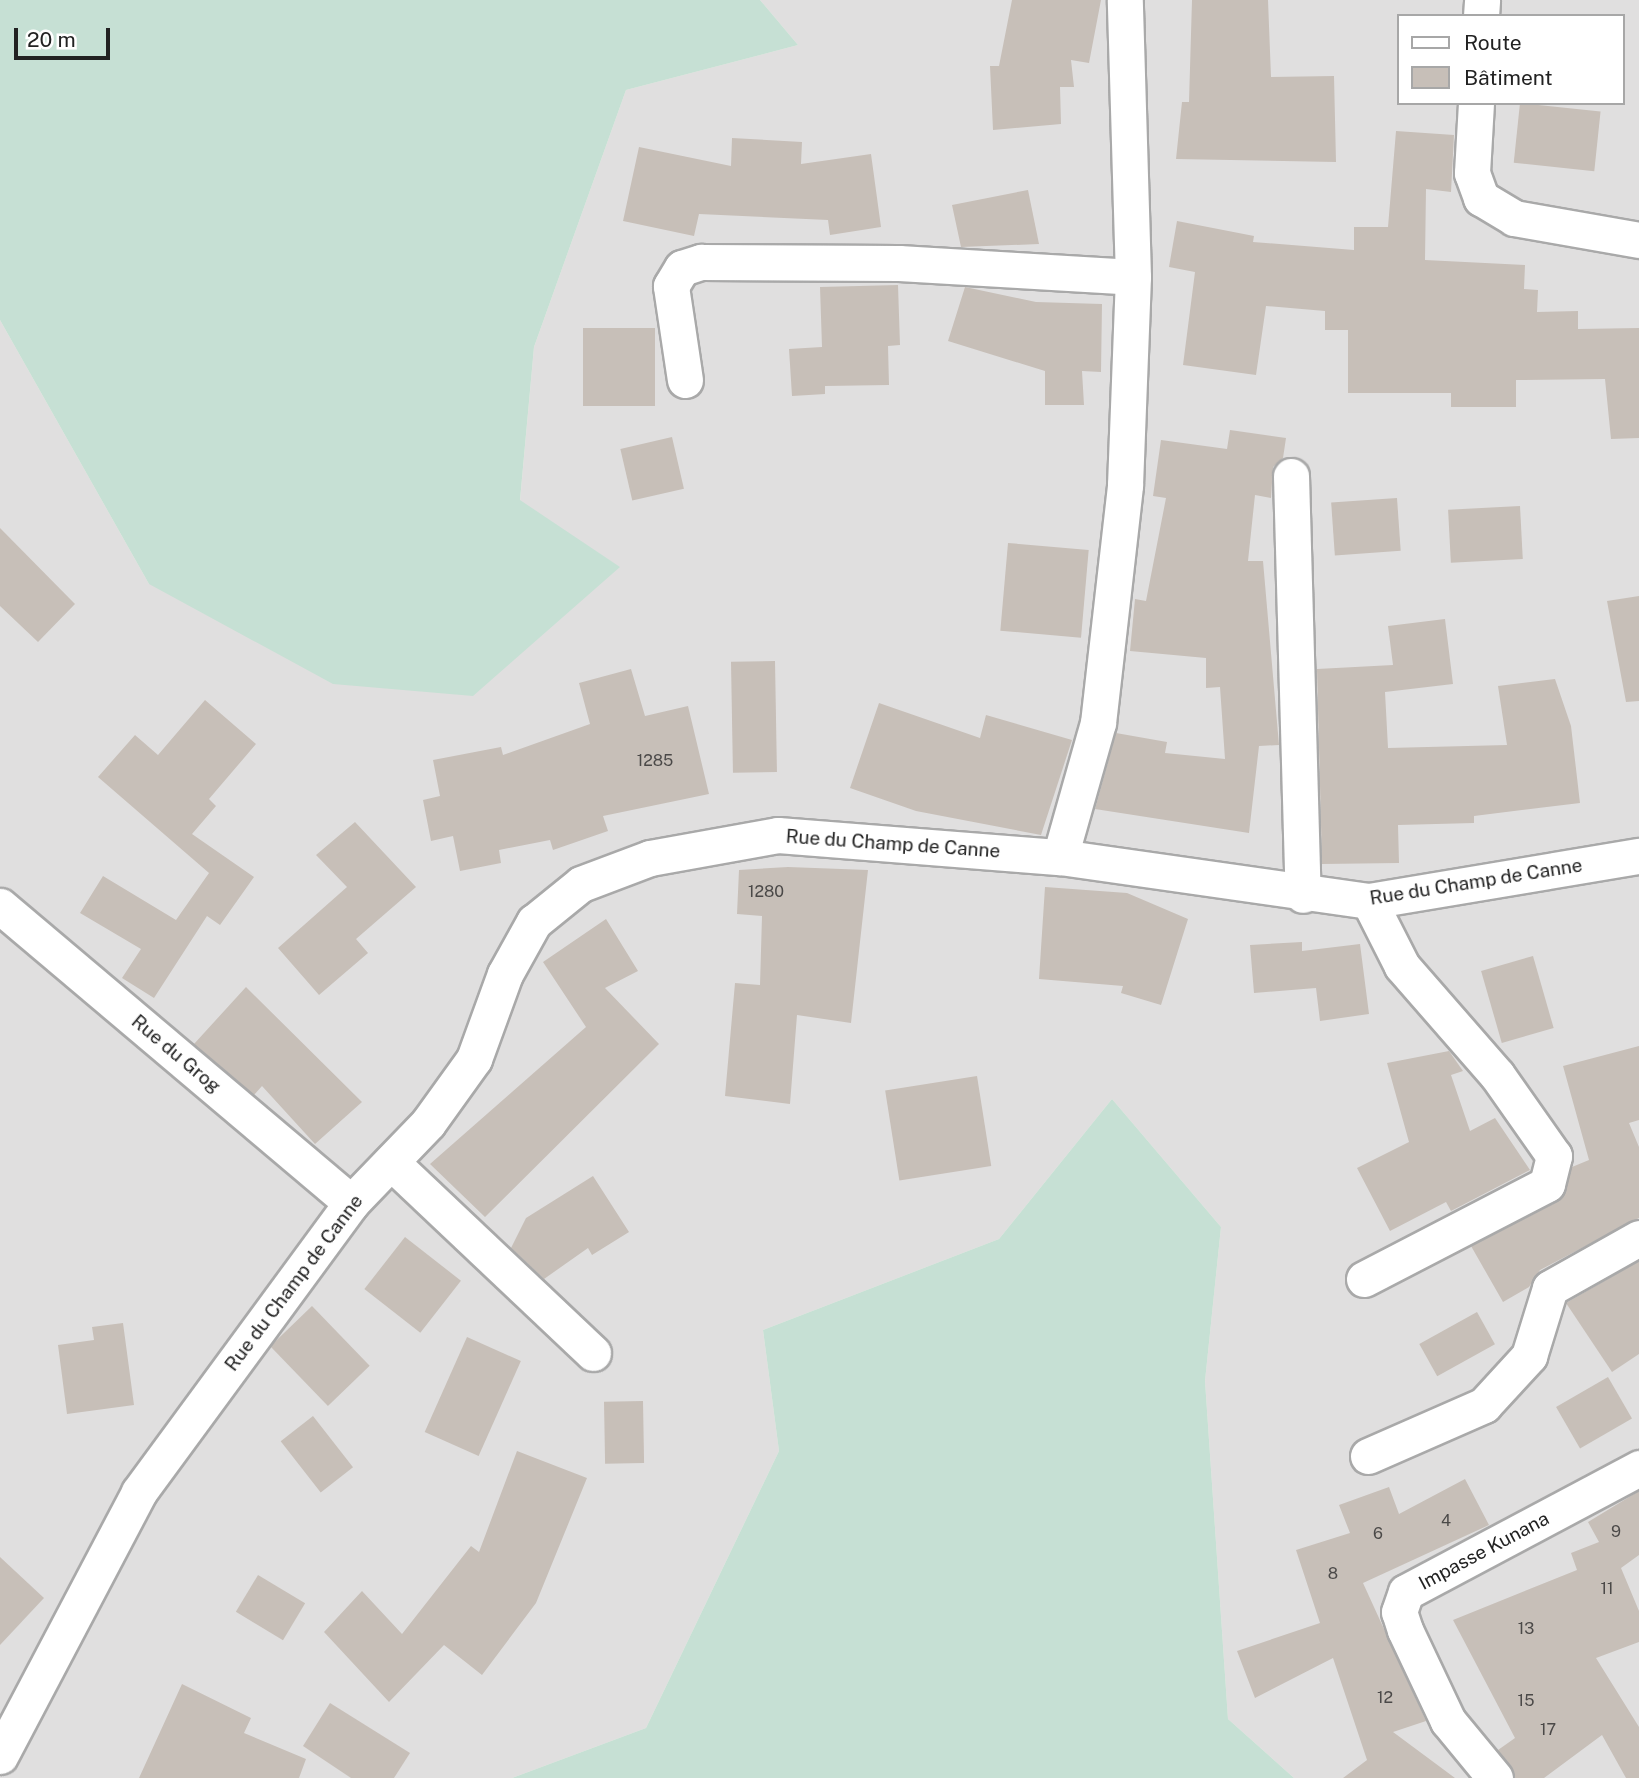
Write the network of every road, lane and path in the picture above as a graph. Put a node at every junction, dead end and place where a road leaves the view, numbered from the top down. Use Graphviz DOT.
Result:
graph roads {
  1 [pos="1125,0"];
  2 [pos="1476,105"];
  3 [pos="1639,240"];
  4 [pos="1133,277"];
  5 [pos="685,380"];
  6 [pos="1291,476"];
  7 [pos="1060,857"];
  8 [pos="1637,864"];
  9 [pos="1303,895"];
  10 [pos="1369,901"];
  11 [pos="0,906"];
  12 [pos="391,1162"];
  13 [pos="351,1203"];
  14 [pos="1639,1238"];
  15 [pos="1364,1279"];
  16 [pos="593,1353"];
  17 [pos="1368,1456"];
  18 [pos="1639,1468"];
  19 [pos="0,1756"];
  20 [pos="1495,1778"];
  1 -- 4 [label="street"];
  2 -- 3 [label="street"];
  4 -- 5 [label="street"];
  4 -- 7 [label="street"];
  6 -- 9 [label="street"];
  7 -- 9 [label="street, Rue du Champ de Canne"];
  7 -- 12 [label="street, Rue du Champ de Canne"];
  8 -- 10 [label="street, Rue du Champ de Canne"];
  9 -- 10 [label="street, Rue du Champ de Canne"];
  10 -- 15 [label="street"];
  11 -- 13 [label="street, Rue du Grog"];
  12 -- 13 [label="street, Rue du Champ de Canne"];
  12 -- 16 [label="street"];
  13 -- 19 [label="street, Rue du Champ de Canne"];
  14 -- 17 [label="street"];
  18 -- 20 [label="street, Impasse Kunana"];
}
